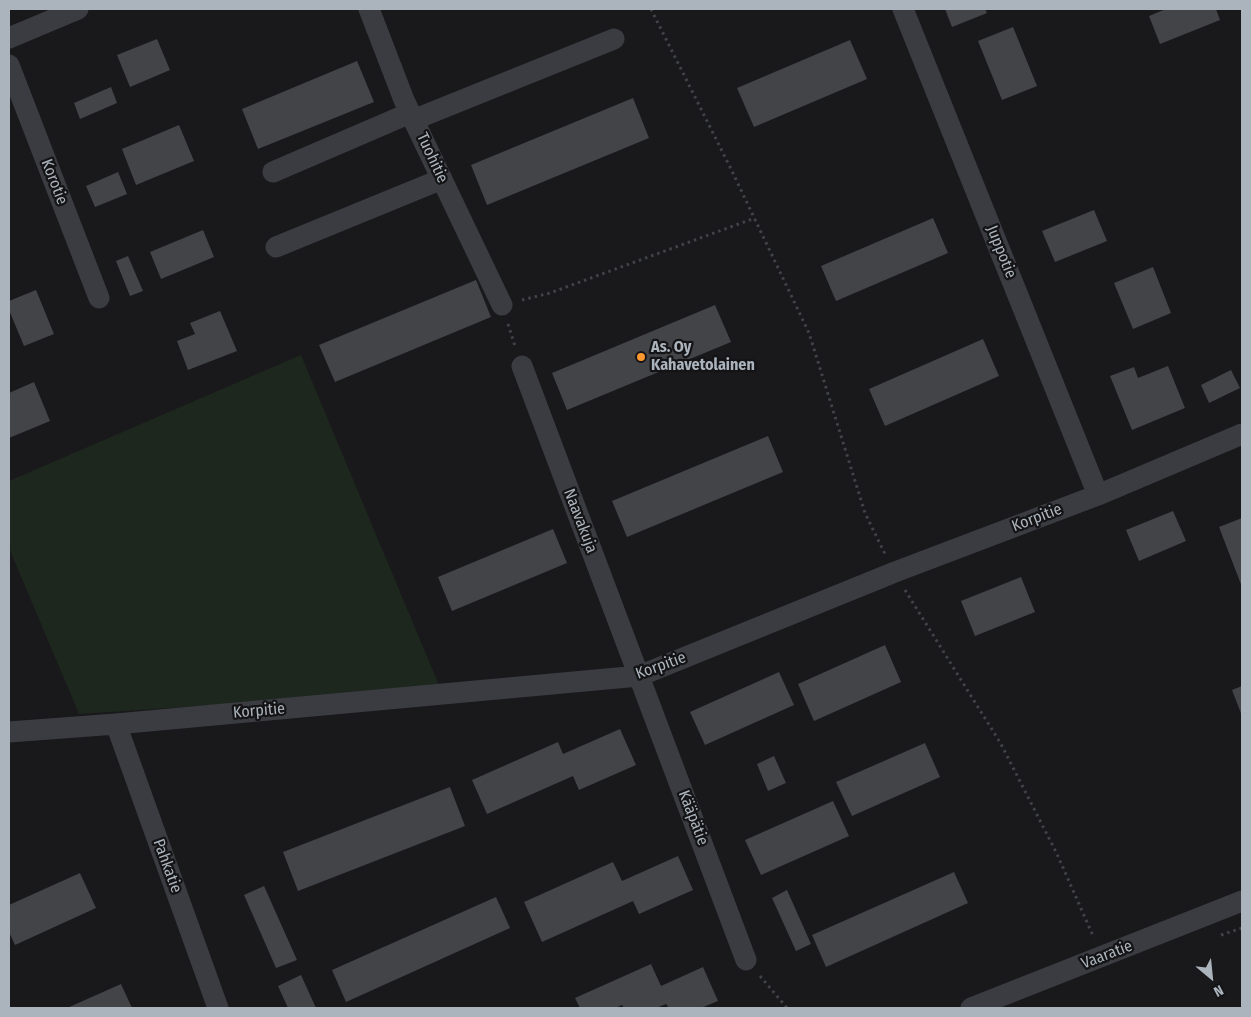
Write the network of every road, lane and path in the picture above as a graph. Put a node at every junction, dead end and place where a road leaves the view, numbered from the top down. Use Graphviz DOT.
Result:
graph roads {
  1 [pos="78,9"];
  2 [pos="369,9"];
  3 [pos="651,9"];
  4 [pos="903,9"];
  5 [pos="9,38"];
  6 [pos="614,40"];
  7 [pos="9,65"];
  8 [pos="412,116"];
  9 [pos="273,172"];
  10 [pos="442,179"];
  11 [pos="755,218"];
  12 [pos="276,247"];
  13 [pos="99,298"];
  14 [pos="502,305"];
  15 [pos="522,366"];
  16 [pos="1242,434"];
  17 [pos="1098,494"];
  18 [pos="895,572"];
  19 [pos="638,676"];
  20 [pos="116,724"];
  21 [pos="9,732"];
  22 [pos="1242,901"];
  23 [pos="1102,957"];
  24 [pos="746,960"];
  25 [pos="218,1008"];
  26 [pos="787,1008"];
  27 [pos="972,1008"];
  1 -- 5 [label="street"];
  2 -- 8 [label="street, Tuohitie"];
  3 -- 11 [label="path"];
  4 -- 17 [label="street, Juppotie"];
  6 -- 8 [label="street"];
  7 -- 13 [label="street, Korotie"];
  8 -- 9 [label="street"];
  8 -- 10 [label="street, Tuohitie"];
  10 -- 12 [label="street"];
  10 -- 14 [label="street, Tuohitie"];
  11 -- 14 [label="path"];
  11 -- 18 [label="path"];
  14 -- 15 [label="path"];
  15 -- 19 [label="street, Naavakuja"];
  16 -- 17 [label="street, Korpitie"];
  17 -- 18 [label="street, Korpitie"];
  18 -- 19 [label="street, Korpitie"];
  18 -- 23 [label="path"];
  19 -- 20 [label="street, Korpitie"];
  19 -- 24 [label="street, Kääpätie"];
  20 -- 21 [label="street, Korpitie"];
  20 -- 25 [label="street, Pahkatie"];
  22 -- 23 [label="street, Vaaratie"];
  23 -- 27 [label="street, Vaaratie"];
  24 -- 26 [label="path"];
}
